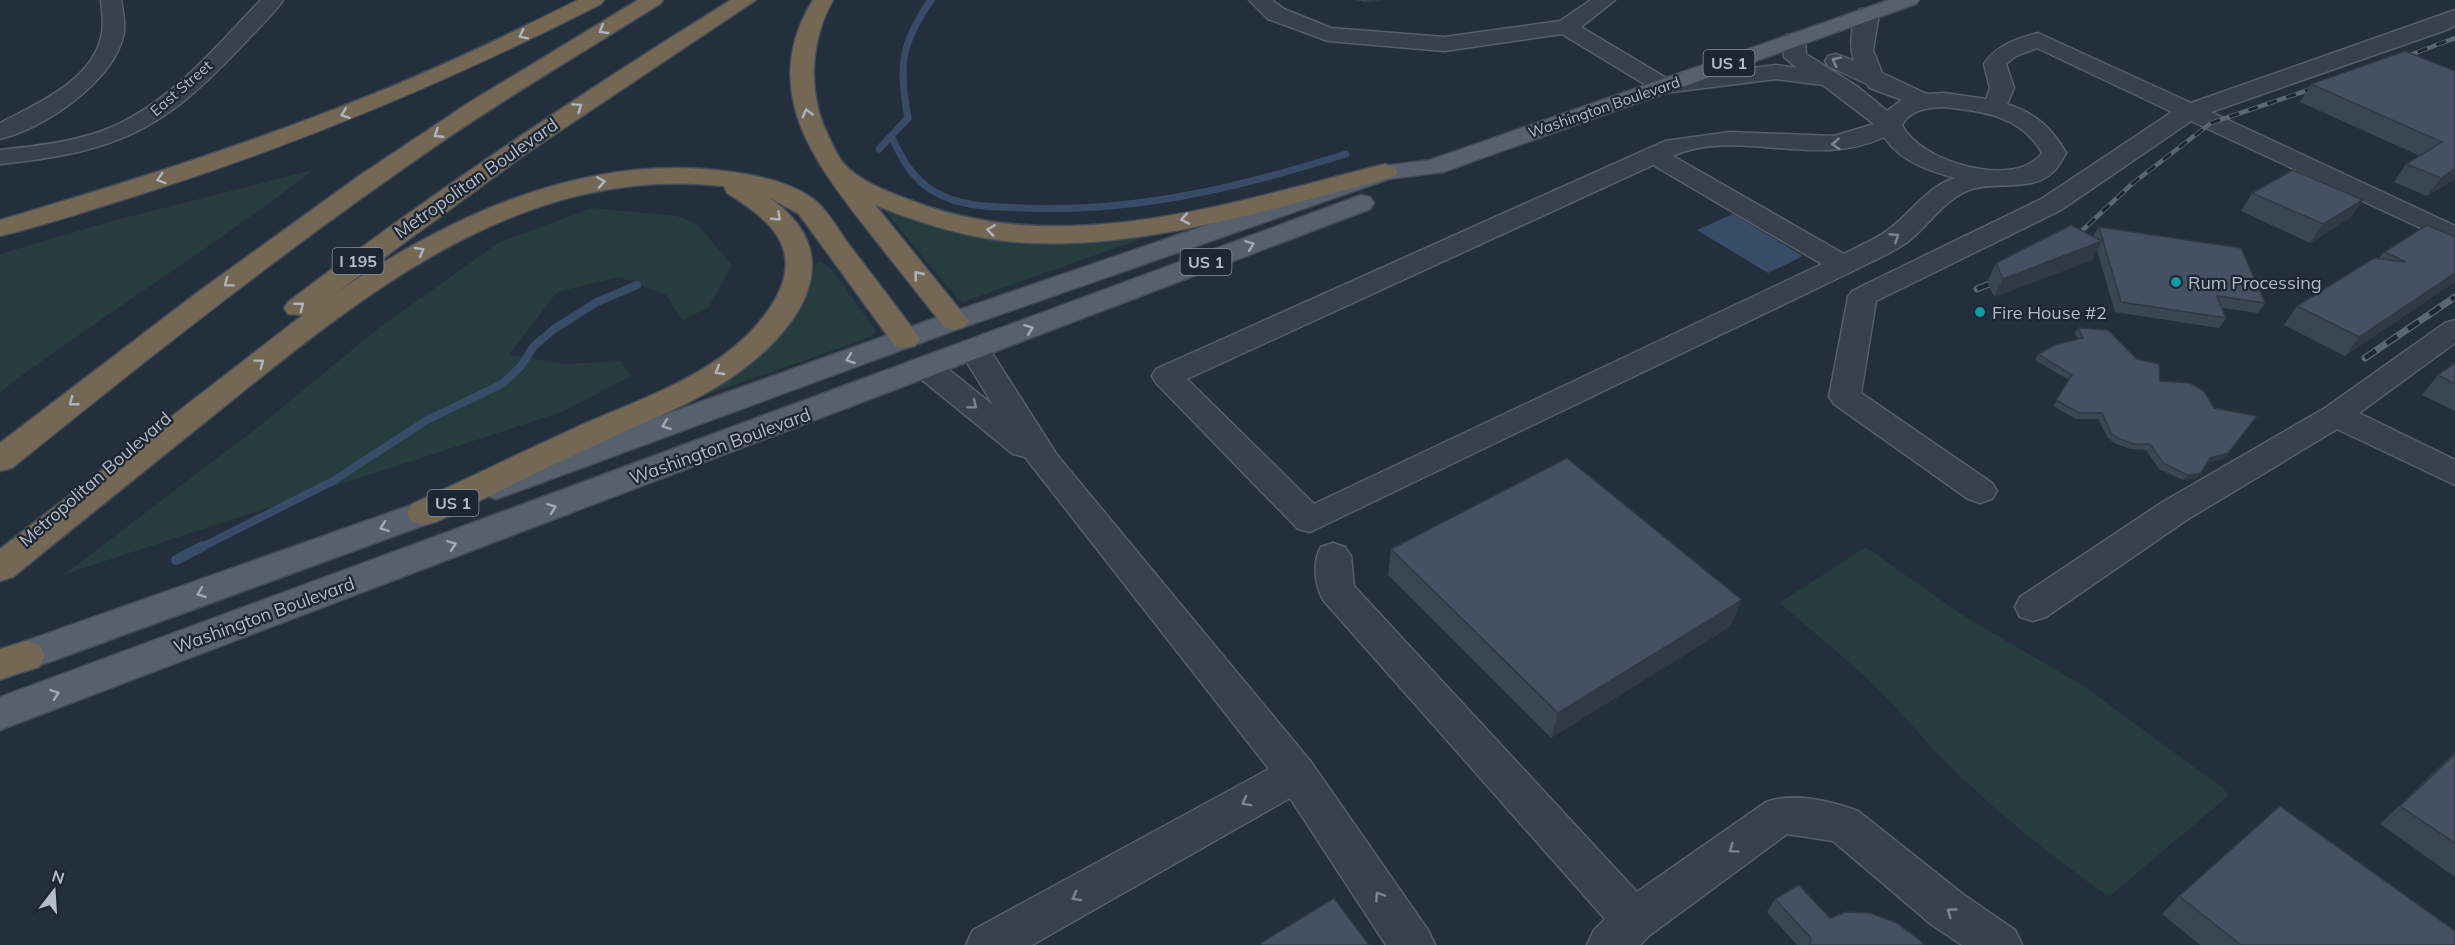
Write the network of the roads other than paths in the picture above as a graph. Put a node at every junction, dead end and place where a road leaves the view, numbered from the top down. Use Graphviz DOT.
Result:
graph roads {
  1 [pos="111,0"];
  2 [pos="273,0"];
  3 [pos="594,0"];
  4 [pos="653,0"];
  5 [pos="746,0"];
  6 [pos="823,0"];
  7 [pos="1259,0"];
  8 [pos="1605,0"];
  9 [pos="1909,0"];
  10 [pos="1868,14"];
  11 [pos="2450,23"];
  12 [pos="1566,27"];
  13 [pos="1794,40"];
  14 [pos="1830,80"];
  15 [pos="1878,83"];
  16 [pos="1664,86"];
  17 [pos="1923,101"];
  18 [pos="1994,108"];
  19 [pos="2189,112"];
  20 [pos="1890,125"];
  21 [pos="0,132"];
  22 [pos="1652,154"];
  23 [pos="0,158"];
  24 [pos="831,166"];
  25 [pos="1434,166"];
  26 [pos="1385,172"];
  27 [pos="710,176"];
  28 [pos="1986,177"];
  29 [pos="0,228"];
  30 [pos="2455,236"];
  31 [pos="1844,265"];
  32 [pos="954,321"];
  33 [pos="2455,329"];
  34 [pos="905,339"];
  35 [pos="974,349"];
  36 [pos="927,368"];
  37 [pos="2336,415"];
  38 [pos="0,460"];
  39 [pos="1046,463"];
  40 [pos="2455,474"];
  41 [pos="1980,491"];
  42 [pos="424,513"];
  43 [pos="1333,556"];
  44 [pos="0,562"];
  45 [pos="0,568"];
  46 [pos="2033,607"];
  47 [pos="9,662"];
  48 [pos="0,714"];
  49 [pos="1297,774"];
  50 [pos="1622,932"];
  51 [pos="989,945"];
  52 [pos="1412,945"];
  53 [pos="1999,945"];
  1 -- 21 [label="street"];
  2 -- 23 [label="street, East Street"];
  3 -- 29 [label="highway, one-way"];
  4 -- 38 [label="highway, one-way"];
  44 -- 5 [label="highway, Metropolitan Boulevard / I 195, one-way"];
  24 -- 6 [label="highway, one-way"];
  7 -- 12 [label="street"];
  8 -- 12 [label="street"];
  9 -- 10 [label="main road, Washington Boulevard / US 1"];
  10 -- 13 [label="main road, Washington Boulevard / US 1"];
  10 -- 15 [label="street"];
  11 -- 19 [label="street"];
  12 -- 16 [label="street"];
  13 -- 14 [label="street"];
  15 -- 13 [label="street, one-way"];
  13 -- 16 [label="main road, Washington Boulevard / US 1"];
  14 -- 16 [label="street"];
  14 -- 20 [label="street"];
  15 -- 17 [label="street"];
  16 -- 25 [label="main road, Washington Boulevard / US 1"];
  17 -- 18 [label="street"];
  17 -- 20 [label="street"];
  18 -- 19 [label="street"];
  18 -- 28 [label="street"];
  19 -- 30 [label="street"];
  19 -- 41 [label="street"];
  20 -- 22 [label="street, one-way"];
  20 -- 28 [label="street"];
  22 -- 31 [label="street"];
  22 -- 31 [label="street"];
  26 -- 24 [label="highway, one-way"];
  32 -- 24 [label="highway, one-way"];
  25 -- 26 [label="main road, Washington Boulevard / US 1"];
  35 -- 25 [label="main road, Washington Boulevard / US 1, one-way"];
  26 -- 32 [label="main road, Washington Boulevard / US 1"];
  27 -- 34 [label="highway"];
  27 -- 42 [label="highway, one-way"];
  45 -- 27 [label="highway, one-way"];
  31 -- 28 [label="street, one-way"];
  32 -- 34 [label="main road, Washington Boulevard / US 1"];
  32 -- 35 [label="main road"];
  33 -- 37 [label="street"];
  34 -- 36 [label="main road"];
  34 -- 42 [label="main road, Washington Boulevard / US 1, one-way"];
  35 -- 36 [label="main road, Washington Boulevard / US 1"];
  35 -- 39 [label="street"];
  36 -- 39 [label="street, one-way"];
  48 -- 36 [label="main road, Washington Boulevard / US 1, one-way"];
  37 -- 40 [label="street"];
  37 -- 46 [label="street"];
  39 -- 49 [label="street"];
  42 -- 47 [label="main road, Washington Boulevard / US 1, one-way"];
  43 -- 50 [label="street"];
  49 -- 51 [label="street, one-way"];
  52 -- 49 [label="street, one-way"];
  53 -- 50 [label="street, one-way"];
}
